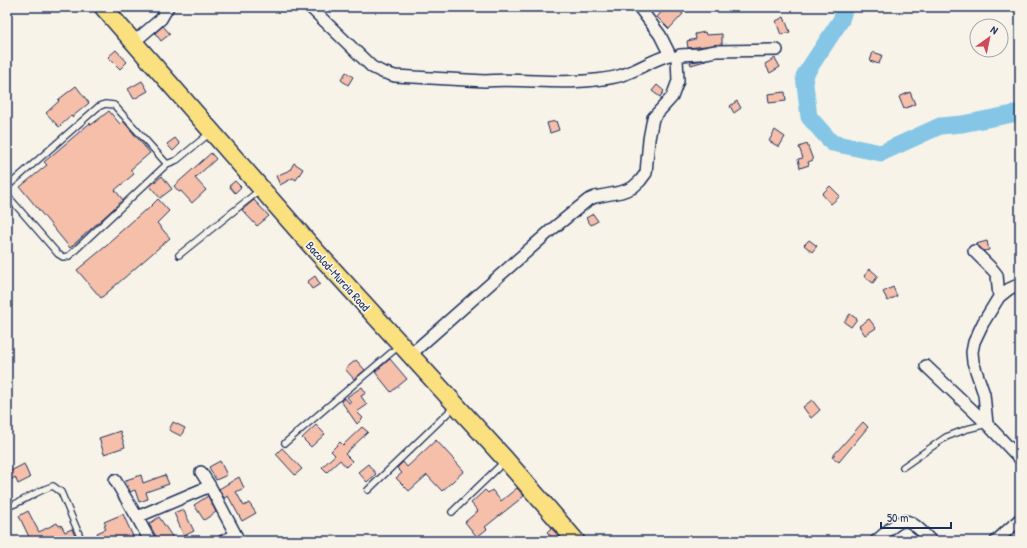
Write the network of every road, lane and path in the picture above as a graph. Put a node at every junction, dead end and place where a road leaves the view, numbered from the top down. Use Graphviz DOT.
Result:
graph roads {
  1 [pos="103,7"];
  2 [pos="168,7"];
  3 [pos="310,7"];
  4 [pos="639,7"];
  5 [pos="134,42"];
  6 [pos="777,50"];
  7 [pos="673,56"];
  8 [pos="212,132"];
  9 [pos="167,164"];
  10 [pos="7,187"];
  11 [pos="262,189"];
  12 [pos="7,195"];
  13 [pos="974,251"];
  14 [pos="179,256"];
  15 [pos="1020,284"];
  16 [pos="999,297"];
  17 [pos="405,350"];
  18 [pos="926,366"];
  19 [pos="456,406"];
  20 [pos="987,424"];
  21 [pos="285,443"];
  22 [pos="1020,459"];
  23 [pos="506,460"];
  24 [pos="903,468"];
  25 [pos="201,472"];
  26 [pos="115,480"];
  27 [pos="210,486"];
  28 [pos="368,490"];
  29 [pos="7,507"];
  30 [pos="452,512"];
  31 [pos="137,517"];
  32 [pos="1020,519"];
  33 [pos="237,538"];
  34 [pos="82,541"];
  35 [pos="150,541"];
  36 [pos="223,541"];
  37 [pos="576,541"];
  38 [pos="876,541"];
  39 [pos="931,541"];
  40 [pos="996,541"];
  1 -- 5 [label="main road, Bacolod-Murcia Road"];
  2 -- 5 [label="street"];
  3 -- 7 [label="street"];
  4 -- 7 [label="street"];
  5 -- 8 [label="main road, Bacolod-Murcia Road"];
  6 -- 7 [label="street"];
  7 -- 17 [label="street"];
  8 -- 9 [label="lane"];
  8 -- 11 [label="main road, Bacolod-Murcia Road"];
  9 -- 10 [label="lane"];
  9 -- 12 [label="lane"];
  11 -- 14 [label="lane"];
  11 -- 17 [label="main road, Bacolod-Murcia Road"];
  13 -- 16 [label="street"];
  15 -- 16 [label="street"];
  16 -- 20 [label="street"];
  17 -- 19 [label="main road, Bacolod-Murcia Road"];
  17 -- 21 [label="lane"];
  18 -- 20 [label="street"];
  19 -- 23 [label="main road, Bacolod-Murcia Road"];
  19 -- 28 [label="lane"];
  20 -- 22 [label="street"];
  20 -- 24 [label="lane"];
  23 -- 30 [label="lane"];
  23 -- 37 [label="main road, Bacolod-Murcia Road"];
  25 -- 27 [label="street"];
  26 -- 31 [label="street"];
  27 -- 31 [label="street"];
  27 -- 33 [label="street"];
  29 -- 34 [label="lane"];
  31 -- 35 [label="street"];
  32 -- 40 [label="street"];
  33 -- 36 [label="street"];
  38 -- 39 [label="street"];
}
